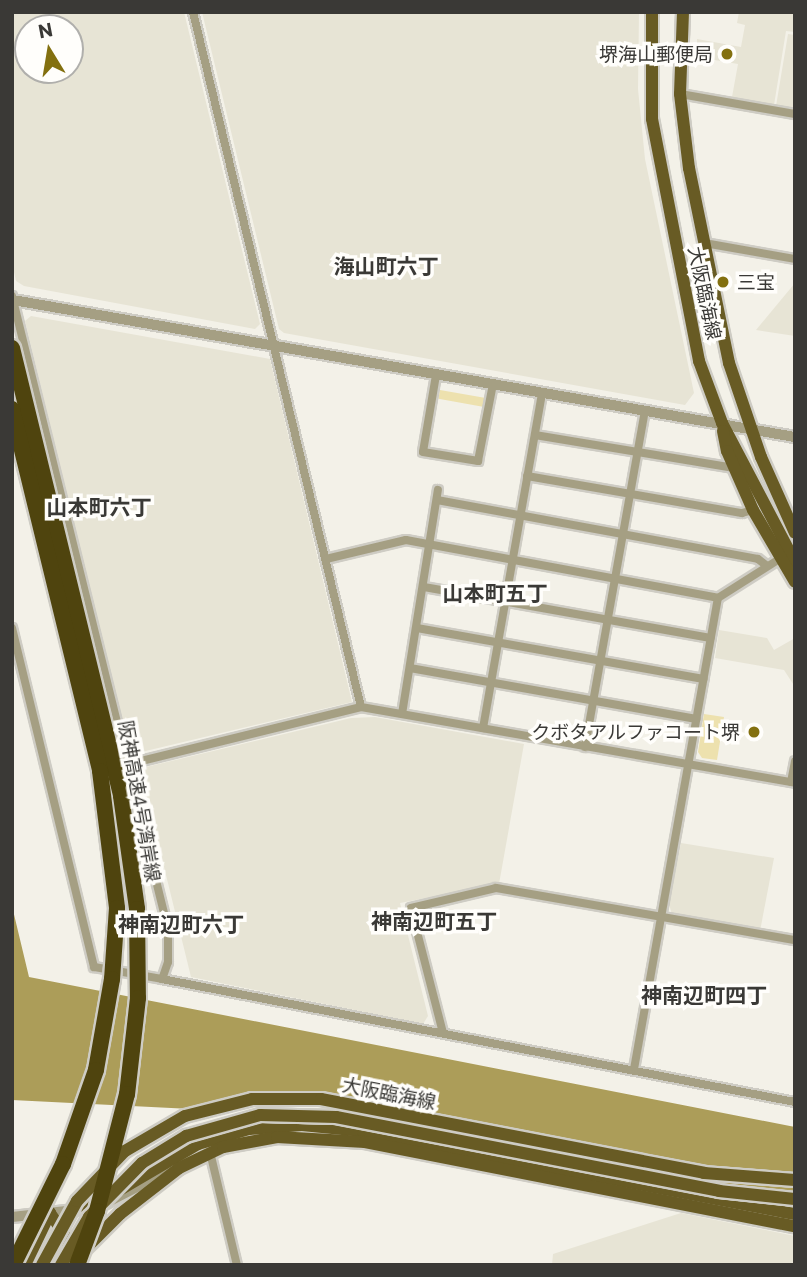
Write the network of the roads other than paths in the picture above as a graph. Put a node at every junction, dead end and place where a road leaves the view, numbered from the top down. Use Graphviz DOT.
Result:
graph roads {
  1 [pos="193,12"];
  2 [pos="652,12"];
  3 [pos="683,12"];
  4 [pos="680,94"];
  5 [pos="795,114"];
  6 [pos="704,243"];
  7 [pos="795,259"];
  8 [pos="13,299"];
  9 [pos="273,347"];
  10 [pos="12,348"];
  11 [pos="436,375"];
  12 [pos="493,384"];
  13 [pos="542,394"];
  14 [pos="12,409"];
  15 [pos="645,410"];
  16 [pos="722,424"];
  17 [pos="751,429"];
  18 [pos="535,435"];
  19 [pos="795,437"];
  20 [pos="638,453"];
  21 [pos="734,468"];
  22 [pos="527,475"];
  23 [pos="769,475"];
  24 [pos="438,490"];
  25 [pos="631,494"];
  26 [pos="437,500"];
  27 [pos="753,510"];
  28 [pos="520,516"];
  29 [pos="795,519"];
  30 [pos="795,533"];
  31 [pos="624,536"];
  32 [pos="431,544"];
  33 [pos="781,558"];
  34 [pos="326,559"];
  35 [pos="512,559"];
  36 [pos="795,562"];
  37 [pos="767,566"];
  38 [pos="616,578"];
  39 [pos="795,583"];
  40 [pos="424,587"];
  41 [pos="718,598"];
  42 [pos="504,602"];
  43 [pos="608,620"];
  44 [pos="12,628"];
  45 [pos="417,628"];
  46 [pos="711,638"];
  47 [pos="497,642"];
  48 [pos="601,660"];
  49 [pos="410,668"];
  50 [pos="704,678"];
  51 [pos="490,682"];
  52 [pos="593,701"];
  53 [pos="361,706"];
  54 [pos="402,714"];
  55 [pos="697,719"];
  56 [pos="483,727"];
  57 [pos="585,747"];
  58 [pos="795,761"];
  59 [pos="129,764"];
  60 [pos="689,766"];
  61 [pos="793,783"];
  62 [pos="662,917"];
  63 [pos="795,940"];
  64 [pos="162,979"];
  65 [pos="443,1032"];
  66 [pos="635,1069"];
  67 [pos="795,1102"];
  68 [pos="210,1152"];
  69 [pos="795,1180"];
  70 [pos="795,1199"];
  71 [pos="87,1209"];
  72 [pos="50,1213"];
  73 [pos="795,1213"];
  74 [pos="12,1217"];
  75 [pos="795,1226"];
  76 [pos="102,1231"];
  77 [pos="13,1265"];
  78 [pos="25,1265"];
  79 [pos="31,1265"];
  80 [pos="42,1265"];
  81 [pos="61,1265"];
  82 [pos="73,1265"];
  83 [pos="83,1265"];
  84 [pos="237,1265"];
  1 -- 9 [label="street"];
  2 -- 16 [label="main road, 大阪臨海線"];
  3 -- 4 [label="main road, 大阪臨海線"];
  4 -- 5 [label="street"];
  4 -- 6 [label="main road, 大阪臨海線"];
  6 -- 7 [label="street"];
  6 -- 17 [label="main road, 大阪臨海線"];
  8 -- 9 [label="street"];
  8 -- 59 [label="street"];
  9 -- 11 [label="street"];
  9 -- 34 [label="street"];
  10 -- 82 [label="highway, 阪神高速4号湾岸線, bridge"];
  11 -- 12 [label="street"];
  11 -- 12 [label="street"];
  12 -- 13 [label="street"];
  13 -- 15 [label="street"];
  13 -- 18 [label="street"];
  14 -- 77 [label="highway, 阪神高速4号湾岸線, bridge"];
  15 -- 16 [label="street"];
  15 -- 20 [label="street"];
  16 -- 17 [label="street"];
  16 -- 21 [label="main road"];
  16 -- 36 [label="main road, 大阪臨海線"];
  17 -- 19 [label="street"];
  17 -- 23 [label="main road, 大阪臨海線"];
  18 -- 20 [label="street"];
  18 -- 22 [label="street"];
  20 -- 21 [label="street"];
  20 -- 25 [label="street"];
  21 -- 27 [label="main road"];
  22 -- 25 [label="street"];
  22 -- 28 [label="street"];
  23 -- 29 [label="main road"];
  23 -- 30 [label="main road, 大阪臨海線"];
  24 -- 26 [label="street"];
  25 -- 27 [label="street"];
  25 -- 31 [label="street"];
  26 -- 28 [label="street"];
  26 -- 32 [label="street"];
  27 -- 33 [label="main road"];
  28 -- 31 [label="street"];
  28 -- 35 [label="street"];
  31 -- 37 [label="street"];
  31 -- 38 [label="street"];
  32 -- 34 [label="street"];
  32 -- 35 [label="street"];
  32 -- 40 [label="street"];
  33 -- 37 [label="street"];
  33 -- 39 [label="main road"];
  34 -- 53 [label="street"];
  35 -- 38 [label="street"];
  35 -- 42 [label="street"];
  37 -- 41 [label="street"];
  38 -- 41 [label="street"];
  38 -- 43 [label="street"];
  40 -- 42 [label="street"];
  40 -- 45 [label="street"];
  41 -- 46 [label="street"];
  42 -- 43 [label="street"];
  42 -- 47 [label="street"];
  43 -- 46 [label="street"];
  43 -- 48 [label="street"];
  44 -- 64 [label="street"];
  45 -- 47 [label="street"];
  45 -- 49 [label="street"];
  46 -- 50 [label="street"];
  47 -- 48 [label="street"];
  47 -- 51 [label="street"];
  48 -- 50 [label="street"];
  48 -- 52 [label="street"];
  49 -- 51 [label="street"];
  49 -- 54 [label="street"];
  50 -- 55 [label="street"];
  51 -- 52 [label="street"];
  51 -- 56 [label="street"];
  52 -- 55 [label="street"];
  52 -- 57 [label="street"];
  53 -- 54 [label="street"];
  53 -- 59 [label="street"];
  54 -- 56 [label="street"];
  55 -- 60 [label="street"];
  56 -- 57 [label="street"];
  57 -- 60 [label="street"];
  58 -- 61 [label="street"];
  59 -- 64 [label="street"];
  60 -- 61 [label="street"];
  60 -- 62 [label="street"];
  62 -- 63 [label="street"];
  62 -- 65 [label="street"];
  62 -- 66 [label="street"];
  64 -- 65 [label="street"];
  65 -- 66 [label="street"];
  66 -- 67 [label="street"];
  68 -- 71 [label="street"];
  68 -- 75 [label="main road"];
  68 -- 76 [label="main road"];
  68 -- 84 [label="street"];
  69 -- 80 [label="main road, 大阪臨海線, bridge"];
  70 -- 81 [label="main road, 大阪臨海線, bridge"];
  71 -- 72 [label="street"];
  71 -- 73 [label="main road"];
  72 -- 74 [label="street"];
  72 -- 78 [label="main road"];
  72 -- 79 [label="street"];
  72 -- 82 [label="main road"];
  76 -- 82 [label="main road"];
  76 -- 83 [label="street"];
}
